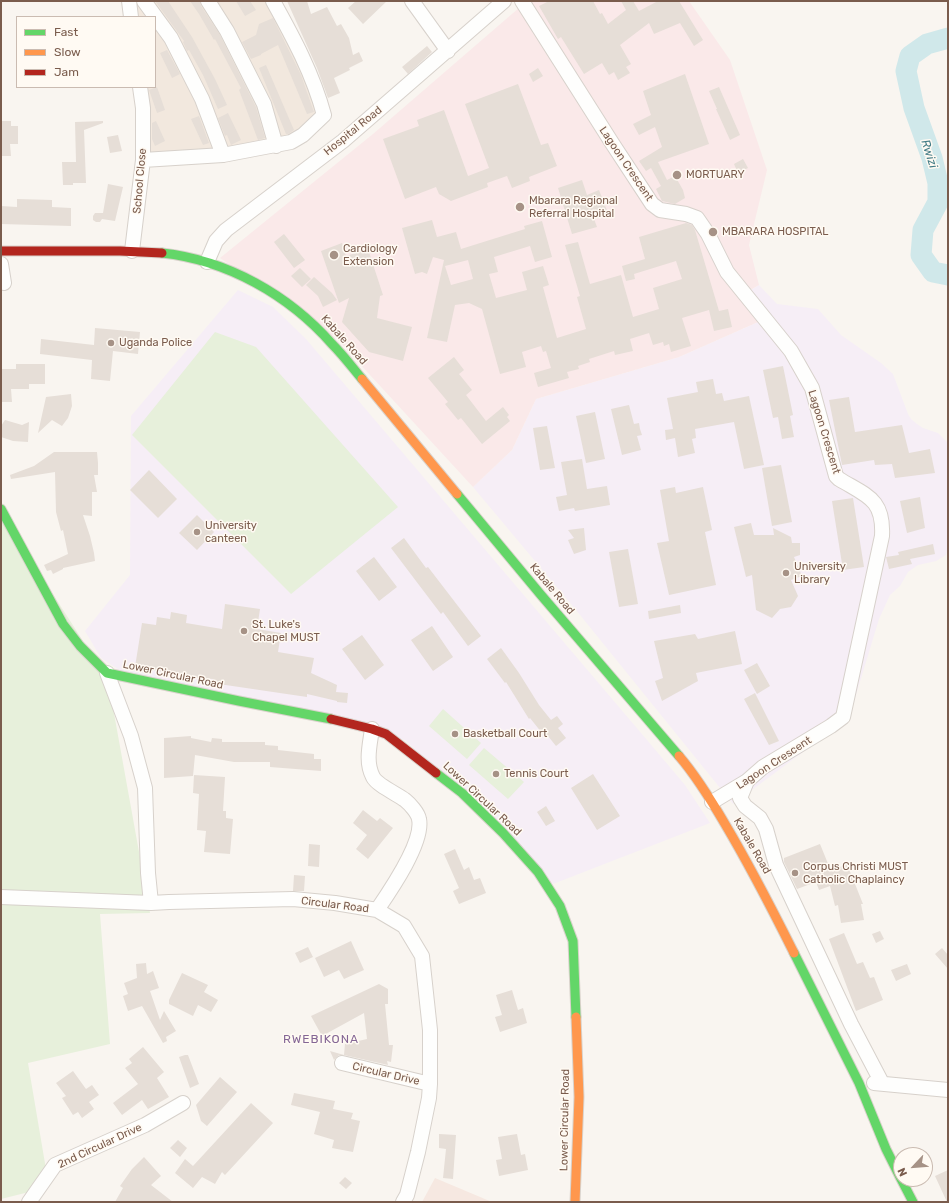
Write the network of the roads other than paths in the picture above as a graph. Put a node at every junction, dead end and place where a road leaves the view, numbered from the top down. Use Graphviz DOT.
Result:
graph roads {
  1 [pos="129,1"];
  2 [pos="144,1"];
  3 [pos="208,1"];
  4 [pos="273,1"];
  5 [pos="412,1"];
  6 [pos="504,1"];
  7 [pos="522,1"];
  8 [pos="131,16"];
  9 [pos="155,16"];
  10 [pos="156,17"];
  11 [pos="448,51"];
  12 [pos="140,88"];
  13 [pos="276,146"];
  14 [pos="222,155"];
  15 [pos="143,160"];
  16 [pos="1,251"];
  17 [pos="132,251"];
  18 [pos="207,262"];
  19 [pos="1,264"];
  20 [pos="4,283"];
  21 [pos="1,508"];
  22 [pos="107,673"];
  23 [pos="372,729"];
  24 [pos="747,781"];
  25 [pos="712,802"];
  26 [pos="1,897"];
  27 [pos="151,903"];
  28 [pos="377,910"];
  29 [pos="342,1063"];
  30 [pos="859,1083"];
  31 [pos="882,1083"];
  32 [pos="430,1084"];
  33 [pos="948,1090"];
  34 [pos="183,1103"];
  35 [pos="893,1163"];
  36 [pos="905,1187"];
  37 [pos="29,1202"];
  38 [pos="403,1202"];
  39 [pos="575,1202"];
  40 [pos="913,1202"];
  1 -- 8 [label="street"];
  2 -- 9 [label="street"];
  3 -- 13 [label="street"];
  4 -- 13 [label="street"];
  5 -- 11 [label="street"];
  6 -- 11 [label="street, Hospital Road"];
  7 -- 24 [label="street, Lagoon Crescent"];
  10 -- 14 [label="street"];
  11 -- 18 [label="street, Hospital Road"];
  12 -- 15 [label="street, School Close"];
  13 -- 14 [label="street"];
  14 -- 15 [label="street"];
  15 -- 17 [label="street, School Close"];
  16 -- 17 [label="main road, Kabale Road"];
  17 -- 18 [label="main road, Kabale Road"];
  18 -- 25 [label="main road, Kabale Road"];
  19 -- 20 [label="street"];
  21 -- 22 [label="main road, Lower Circular Road"];
  22 -- 23 [label="main road, Lower Circular Road"];
  22 -- 27 [label="street"];
  23 -- 28 [label="street"];
  23 -- 39 [label="main road, Lower Circular Road"];
  24 -- 25 [label="street, Lagoon Crescent"];
  24 -- 31 [label="street"];
  25 -- 30 [label="main road, Kabale Road"];
  26 -- 27 [label="street, Circular Road"];
  27 -- 28 [label="street, Circular Road"];
  28 -- 32 [label="street, Circular Road"];
  29 -- 32 [label="street, Circular Drive"];
  30 -- 31 [label="street"];
  30 -- 35 [label="main road, Kabale Road"];
  31 -- 33 [label="street"];
  32 -- 38 [label="street, Circular Road"];
  34 -- 37 [label="street, 2nd Circular Drive"];
  36 -- 40 [label="main road, Kabale Road"];
}
